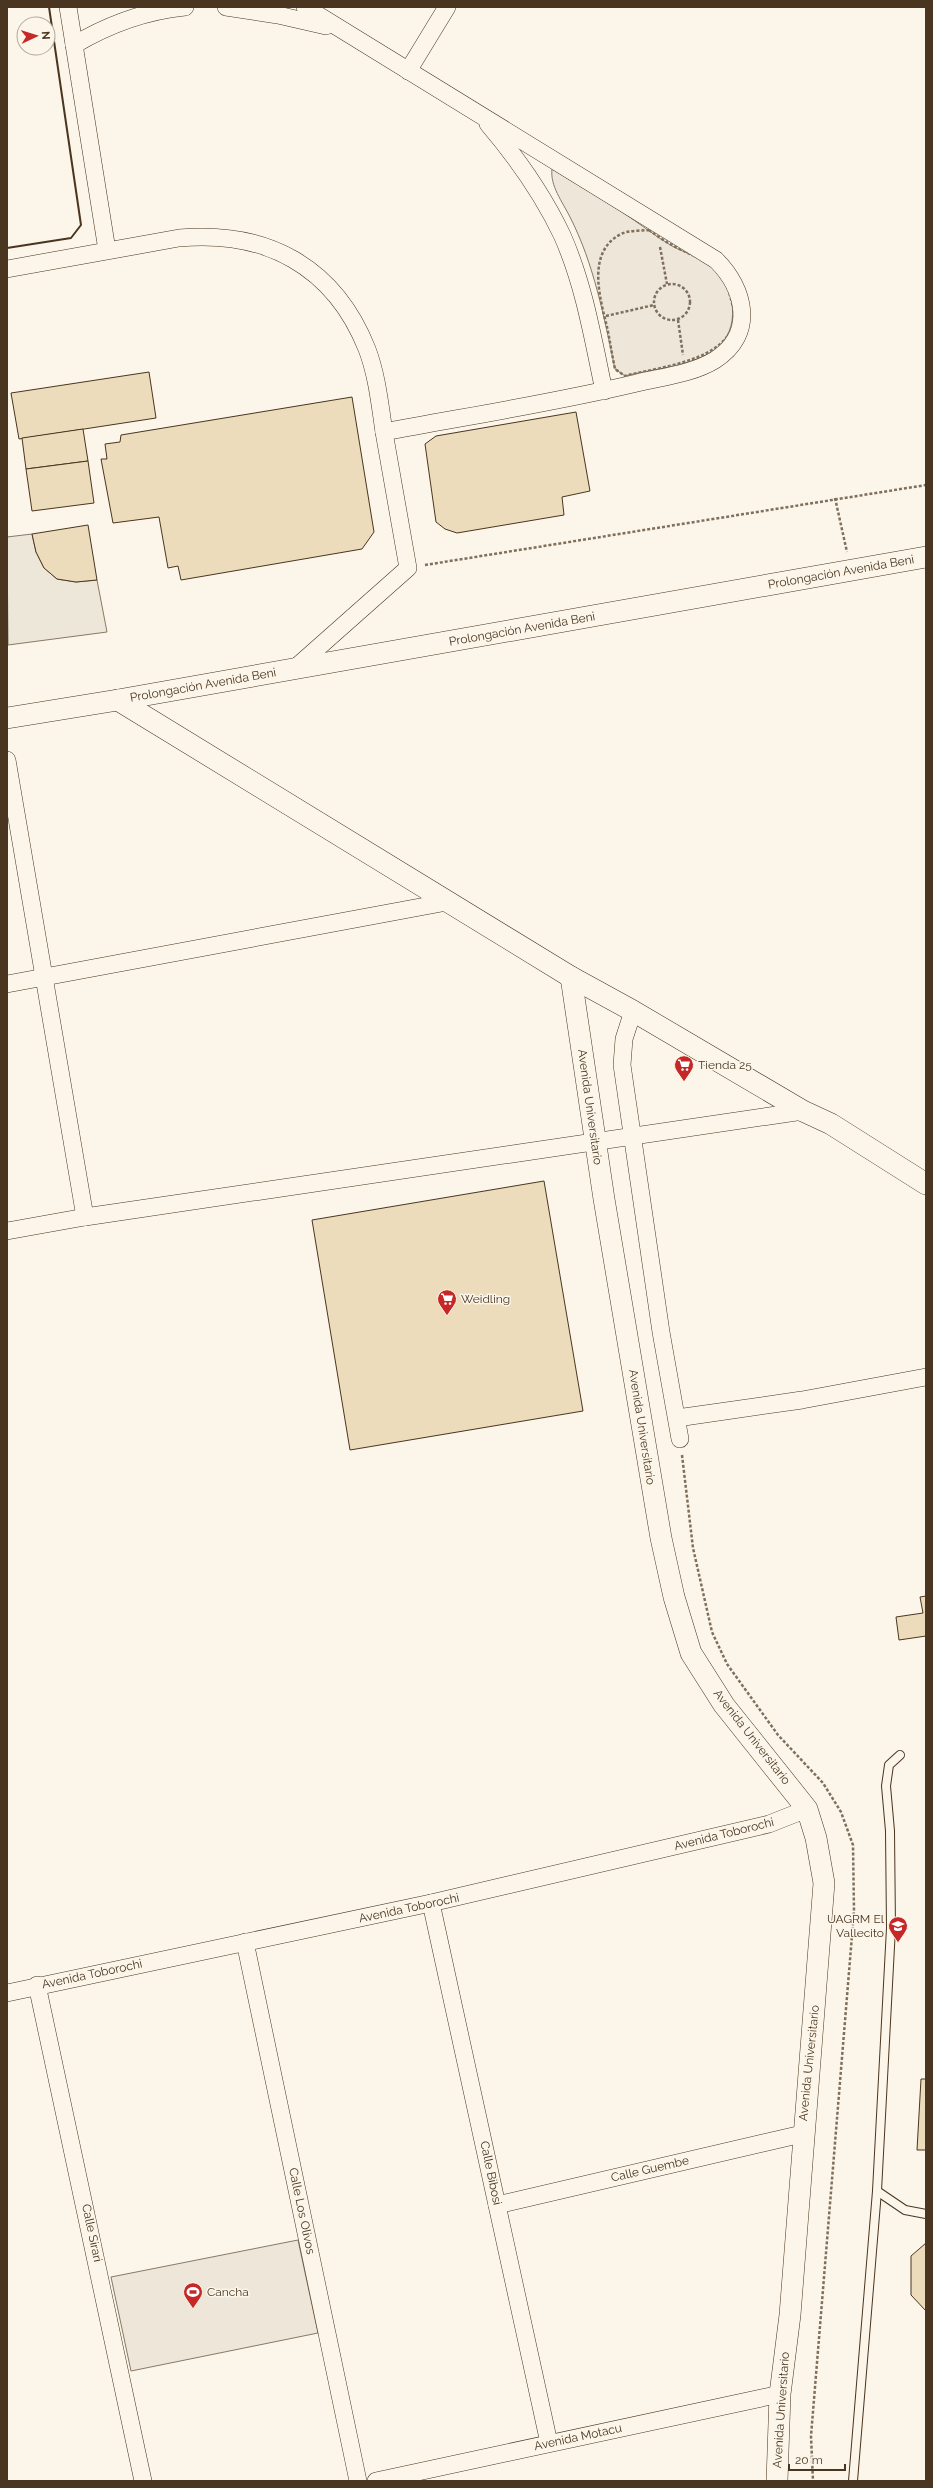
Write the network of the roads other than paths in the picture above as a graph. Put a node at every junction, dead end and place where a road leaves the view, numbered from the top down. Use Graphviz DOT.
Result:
graph roads {
  1 [pos="68,7"];
  2 [pos="185,7"];
  3 [pos="226,7"];
  4 [pos="305,7"];
  5 [pos="448,7"];
  6 [pos="337,28"];
  7 [pos="74,45"];
  8 [pos="408,71"];
  9 [pos="478,112"];
  10 [pos="107,250"];
  11 [pos="7,269"];
  12 [pos="604,391"];
  13 [pos="384,432"];
  14 [pos="926,557"];
  15 [pos="294,669"];
  16 [pos="118,700"];
  17 [pos="7,718"];
  18 [pos="7,760"];
  19 [pos="447,902"];
  20 [pos="45,977"];
  21 [pos="571,977"];
  22 [pos="7,984"];
  23 [pos="633,1011"];
  24 [pos="803,1111"];
  25 [pos="631,1135"];
  26 [pos="595,1142"];
  27 [pos="926,1184"];
  28 [pos="85,1217"];
  29 [pos="7,1231"];
  30 [pos="926,1377"];
  31 [pos="677,1418"];
  32 [pos="680,1439"];
  33 [pos="900,1754"];
  34 [pos="807,1808"];
  35 [pos="431,1903"];
  36 [pos="245,1942"];
  37 [pos="37,1985"];
  38 [pos="7,1993"];
  39 [pos="802,2134"];
  40 [pos="877,2191"];
  41 [pos="497,2204"];
  42 [pos="926,2214"];
  43 [pos="780,2394"];
  44 [pos="549,2443"];
  45 [pos="144,2481"];
  46 [pos="358,2481"];
  47 [pos="376,2481"];
  48 [pos="777,2481"];
  49 [pos="853,2481"];
  1 -- 7 [label="street"];
  2 -- 7 [label="street"];
  3 -- 6 [label="street"];
  4 -- 6 [label="street"];
  5 -- 8 [label="street"];
  6 -- 8 [label="street"];
  7 -- 10 [label="street"];
  8 -- 9 [label="street"];
  9 -- 12 [label="street"];
  9 -- 12 [label="street"];
  10 -- 11 [label="street"];
  10 -- 13 [label="street"];
  12 -- 13 [label="street"];
  13 -- 15 [label="street"];
  14 -- 15 [label="street, Prolongación Avenida Beni"];
  15 -- 16 [label="street, Prolongación Avenida Beni"];
  16 -- 17 [label="street, Prolongación Avenida Beni"];
  16 -- 19 [label="street"];
  18 -- 20 [label="street"];
  19 -- 20 [label="street"];
  19 -- 21 [label="street"];
  20 -- 22 [label="street"];
  20 -- 28 [label="street"];
  21 -- 23 [label="street"];
  21 -- 26 [label="street, Avenida Universitario"];
  23 -- 24 [label="street"];
  23 -- 25 [label="street"];
  24 -- 25 [label="street"];
  24 -- 27 [label="street"];
  25 -- 26 [label="street"];
  25 -- 31 [label="street"];
  26 -- 28 [label="street"];
  26 -- 34 [label="street, Avenida Universitario"];
  28 -- 29 [label="street"];
  30 -- 31 [label="street"];
  31 -- 32 [label="street"];
  33 -- 40 [label="lane"];
  34 -- 35 [label="street, Avenida Toborochi"];
  34 -- 39 [label="street, Avenida Universitario"];
  35 -- 36 [label="street, Avenida Toborochi"];
  35 -- 41 [label="street, Calle Bibosi"];
  36 -- 37 [label="street, Avenida Toborochi"];
  36 -- 46 [label="street, Calle Los Olivos"];
  37 -- 38 [label="street, Avenida Toborochi"];
  37 -- 45 [label="street, Calle Sirari"];
  39 -- 41 [label="street, Calle Guembe"];
  39 -- 43 [label="street, Avenida Universitario"];
  40 -- 42 [label="lane"];
  40 -- 49 [label="lane"];
  41 -- 44 [label="street, Calle Bibosi"];
  43 -- 44 [label="street, Avenida Motacu"];
  43 -- 48 [label="street, Avenida Universitario"];
  44 -- 47 [label="street, Avenida Motacu"];
}
